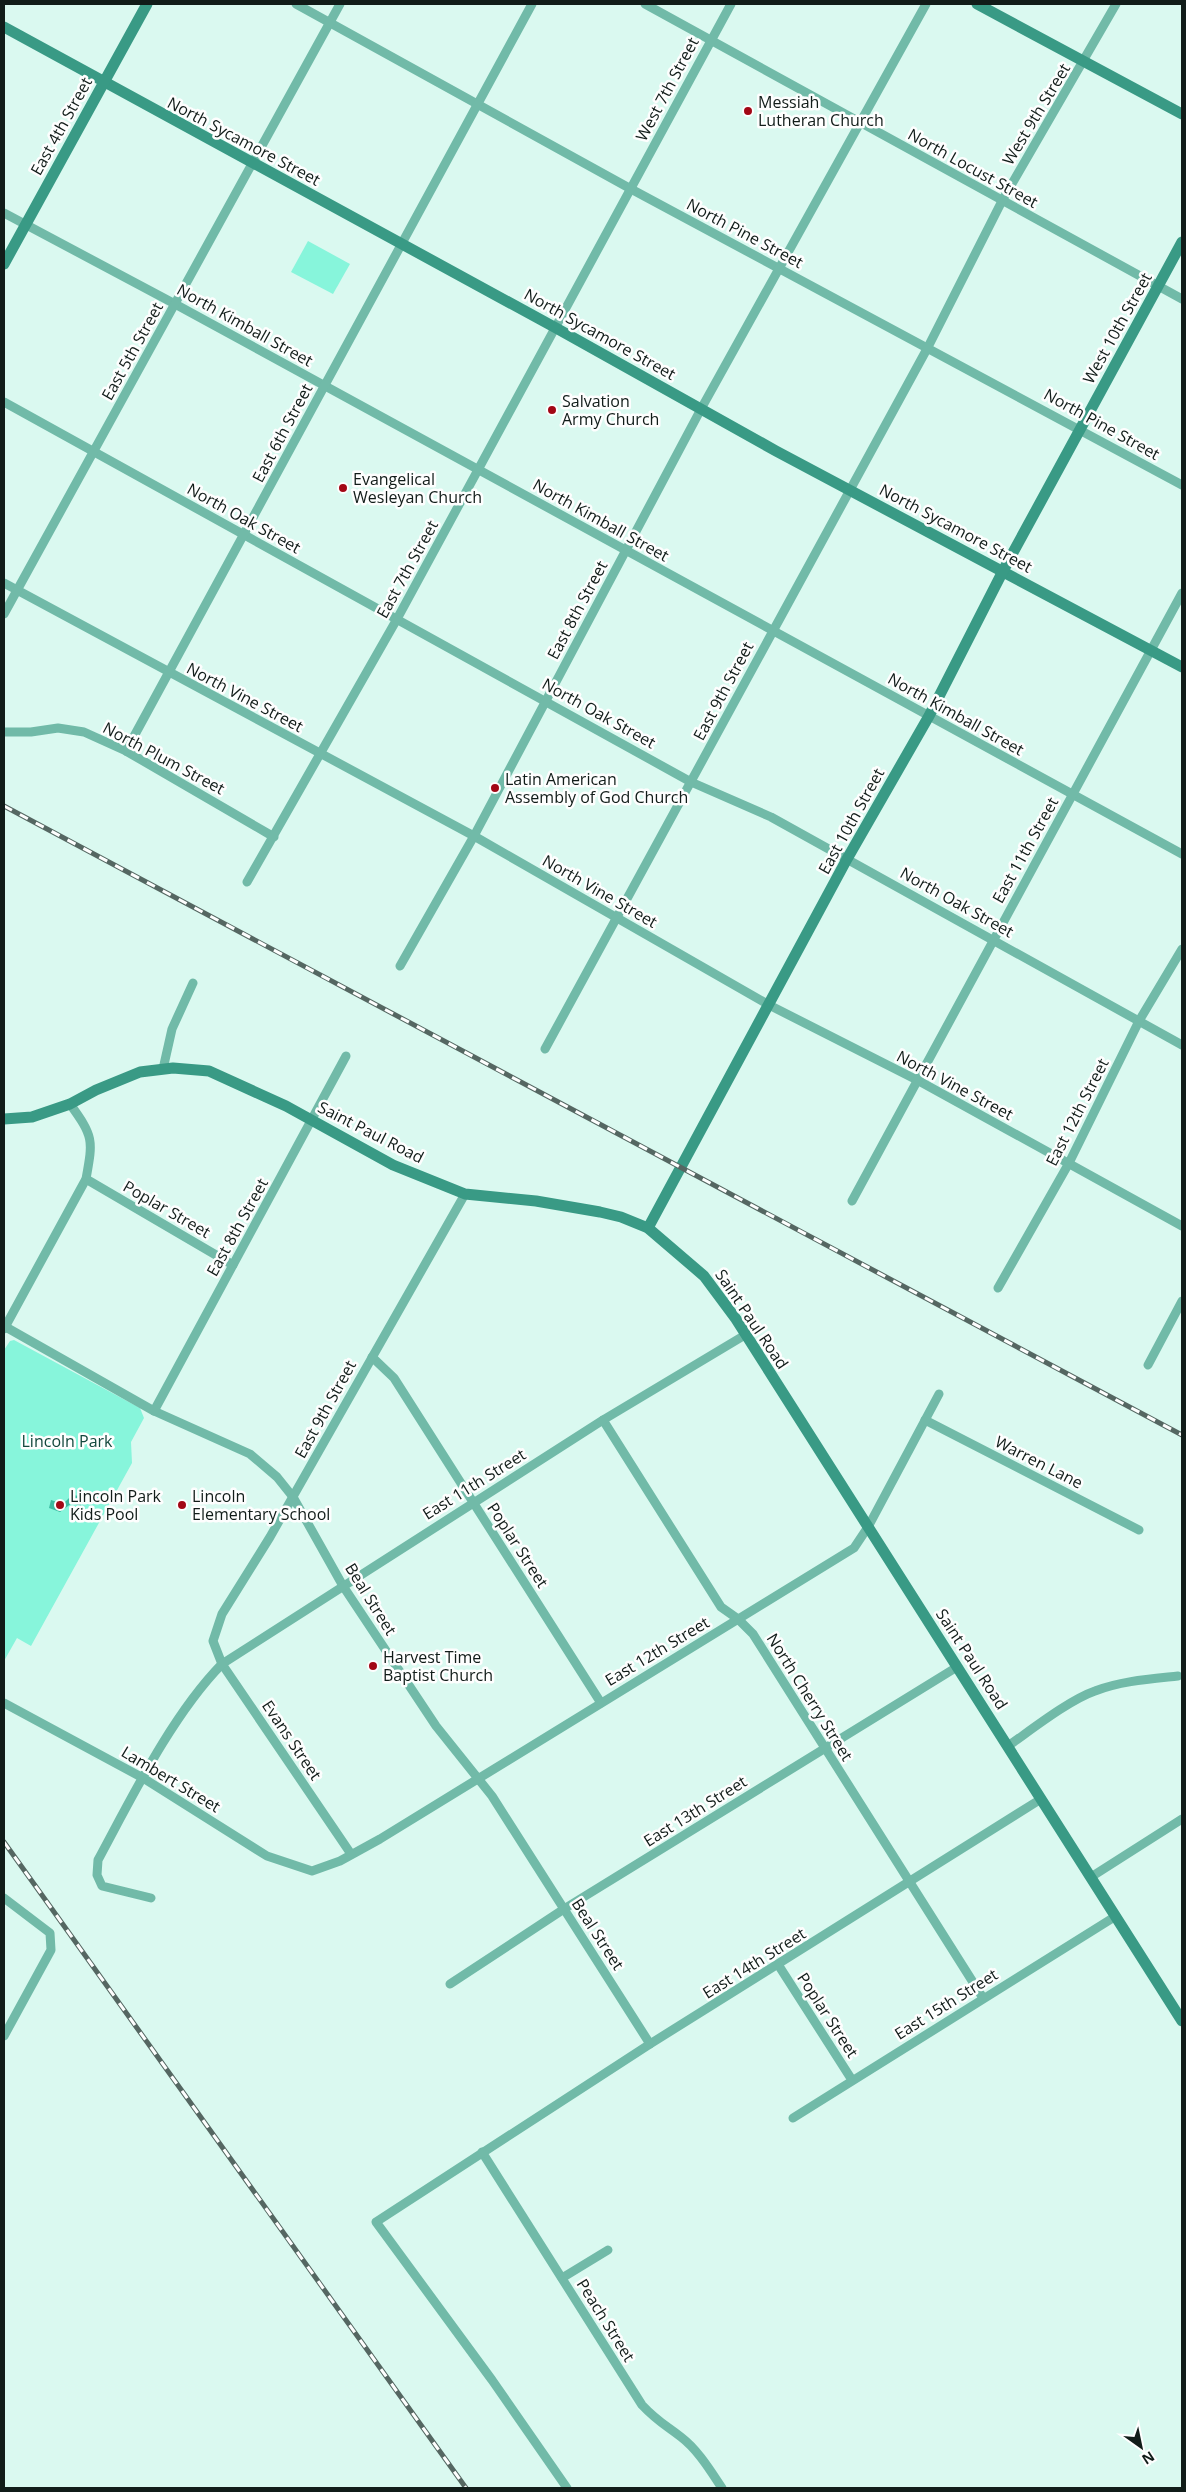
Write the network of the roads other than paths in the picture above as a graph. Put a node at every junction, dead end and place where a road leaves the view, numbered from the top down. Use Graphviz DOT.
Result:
graph roads {
  1 [pos="147,4"];
  2 [pos="296,4"];
  3 [pos="340,4"];
  4 [pos="532,4"];
  5 [pos="645,4"];
  6 [pos="731,4"];
  7 [pos="926,4"];
  8 [pos="977,4"];
  9 [pos="1116,4"];
  10 [pos="330,23"];
  11 [pos="4,27"];
  12 [pos="711,39"];
  13 [pos="1084,62"];
  14 [pos="103,82"];
  15 [pos="478,103"];
  16 [pos="1182,114"];
  17 [pos="860,122"];
  18 [pos="252,164"];
  19 [pos="631,189"];
  20 [pos="1002,201"];
  21 [pos="4,213"];
  22 [pos="26,224"];
  23 [pos="1182,242"];
  24 [pos="401,244"];
  25 [pos="4,264"];
  26 [pos="779,268"];
  27 [pos="1159,286"];
  28 [pos="1182,299"];
  29 [pos="175,304"];
  30 [pos="556,328"];
  31 [pos="928,347"];
  32 [pos="324,386"];
  33 [pos="4,402"];
  34 [pos="701,409"];
  35 [pos="1080,429"];
  36 [pos="94,452"];
  37 [pos="478,470"];
  38 [pos="1182,485"];
  39 [pos="849,490"];
  40 [pos="244,535"];
  41 [pos="625,550"];
  42 [pos="1003,571"];
  43 [pos="4,583"];
  44 [pos="17,590"];
  45 [pos="1182,593"];
  46 [pos="4,614"];
  47 [pos="397,619"];
  48 [pos="773,631"];
  49 [pos="1152,650"];
  50 [pos="1182,667"];
  51 [pos="168,673"];
  52 [pos="546,701"];
  53 [pos="928,716"];
  54 [pos="4,732"];
  55 [pos="126,751"];
  56 [pos="320,754"];
  57 [pos="691,782"];
  58 [pos="1073,795"];
  59 [pos="274,836"];
  60 [pos="474,836"];
  61 [pos="1182,854"];
  62 [pos="847,859"];
  63 [pos="247,882"];
  64 [pos="617,918"];
  65 [pos="992,939"];
  66 [pos="1182,950"];
  67 [pos="400,966"];
  68 [pos="193,983"];
  69 [pos="769,1006"];
  70 [pos="1139,1021"];
  71 [pos="1182,1045"];
  72 [pos="545,1049"];
  73 [pos="346,1056"];
  74 [pos="164,1069"];
  75 [pos="919,1081"];
  76 [pos="70,1104"];
  77 [pos="4,1119"];
  78 [pos="312,1121"];
  79 [pos="1069,1163"];
  80 [pos="86,1179"];
  81 [pos="466,1194"];
  82 [pos="852,1201"];
  83 [pos="1182,1226"];
  84 [pos="648,1228"];
  85 [pos="233,1265"];
  86 [pos="998,1288"];
  87 [pos="1182,1300"];
  88 [pos="4,1327"];
  89 [pos="745,1334"];
  90 [pos="372,1357"];
  91 [pos="1148,1365"];
  92 [pos="939,1394"];
  93 [pos="154,1411"];
  94 [pos="603,1420"];
  95 [pos="925,1420"];
  96 [pos="293,1497"];
  97 [pos="473,1503"];
  98 [pos="868,1527"];
  99 [pos="1139,1530"];
  100 [pos="343,1586"];
  101 [pos="738,1619"];
  102 [pos="213,1641"];
  103 [pos="222,1664"];
  104 [pos="957,1667"];
  105 [pos="1181,1676"];
  106 [pos="4,1703"];
  107 [pos="601,1703"];
  108 [pos="1008,1746"];
  109 [pos="825,1749"];
  110 [pos="143,1778"];
  111 [pos="477,1778"];
  112 [pos="1041,1799"];
  113 [pos="1182,1819"];
  114 [pos="351,1854"];
  115 [pos="324,1866"];
  116 [pos="1091,1878"];
  117 [pos="910,1883"];
  118 [pos="4,1898"];
  119 [pos="151,1898"];
  120 [pos="564,1909"];
  121 [pos="1116,1916"];
  122 [pos="779,1966"];
  123 [pos="450,1984"];
  124 [pos="983,1998"];
  125 [pos="1182,2020"];
  126 [pos="4,2036"];
  127 [pos="650,2044"];
  128 [pos="852,2080"];
  129 [pos="792,2118"];
  130 [pos="482,2152"];
  131 [pos="608,2250"];
  132 [pos="562,2278"];
  133 [pos="567,2488"];
  134 [pos="722,2488"];
  1 -- 14 [label="main road, East 4th Street"];
  2 -- 10 [label="street, North Pine Street"];
  3 -- 10 [label="street, East 5th Street"];
  4 -- 15 [label="street, East 6th Street"];
  5 -- 12 [label="street, North Locust Street"];
  6 -- 12 [label="street, West 7th Street"];
  7 -- 17 [label="street, East 8th Street"];
  8 -- 13 [label="main road"];
  9 -- 13 [label="street, West 9th Street"];
  10 -- 15 [label="street, North Pine Street"];
  10 -- 18 [label="street, East 5th Street"];
  11 -- 14 [label="main road, North Sycamore Street"];
  12 -- 17 [label="street, North Locust Street"];
  12 -- 19 [label="street, West 7th Street"];
  13 -- 16 [label="main road"];
  13 -- 20 [label="street, West 9th Street"];
  14 -- 18 [label="main road, North Sycamore Street"];
  14 -- 22 [label="main road, East 4th Street"];
  15 -- 19 [label="street, North Pine Street"];
  15 -- 24 [label="street, East 6th Street"];
  17 -- 20 [label="street, North Locust Street"];
  17 -- 26 [label="street, East 8th Street"];
  18 -- 24 [label="main road, North Sycamore Street"];
  18 -- 29 [label="street, East 5th Street"];
  19 -- 26 [label="street, North Pine Street"];
  19 -- 30 [label="street, East 7th Street"];
  20 -- 27 [label="street, North Locust Street"];
  20 -- 31 [label="street, West 9th Street"];
  21 -- 22 [label="street, North Kimball Street"];
  22 -- 25 [label="main road, East 4th Street"];
  22 -- 29 [label="street, North Kimball Street"];
  23 -- 27 [label="main road, West 10th Street"];
  24 -- 30 [label="main road, North Sycamore Street"];
  24 -- 32 [label="street, East 6th Street"];
  26 -- 31 [label="street, North Pine Street"];
  26 -- 34 [label="street, East 8th Street"];
  27 -- 28 [label="street, North Locust Street"];
  27 -- 35 [label="main road, West 10th Street"];
  29 -- 32 [label="street, North Kimball Street"];
  29 -- 36 [label="street, East 5th Street"];
  30 -- 34 [label="main road, North Sycamore Street"];
  30 -- 37 [label="street, East 7th Street"];
  31 -- 35 [label="street, North Pine Street"];
  31 -- 39 [label="street, East 9th Street"];
  32 -- 37 [label="street, North Kimball Street"];
  32 -- 40 [label="street, East 6th Street"];
  33 -- 36 [label="street, North Oak Street"];
  34 -- 39 [label="main road, North Sycamore Street"];
  34 -- 41 [label="street, East 8th Street"];
  35 -- 38 [label="street, North Pine Street"];
  35 -- 42 [label="main road, East 10th Street"];
  36 -- 40 [label="street, North Oak Street"];
  36 -- 44 [label="street, East 5th Street"];
  37 -- 41 [label="street, North Kimball Street"];
  37 -- 47 [label="street, East 7th Street"];
  39 -- 42 [label="main road, North Sycamore Street"];
  39 -- 48 [label="street, East 9th Street"];
  40 -- 47 [label="street, North Oak Street"];
  40 -- 51 [label="street, East 6th Street"];
  41 -- 48 [label="street, North Kimball Street"];
  41 -- 52 [label="street, East 8th Street"];
  42 -- 49 [label="main road, North Sycamore Street"];
  42 -- 53 [label="main road, East 10th Street"];
  43 -- 44 [label="street, North Vine Street"];
  44 -- 46 [label="street, East 5th Street"];
  44 -- 51 [label="street, North Vine Street"];
  45 -- 49 [label="street, East 11th Street"];
  47 -- 52 [label="street, North Oak Street"];
  47 -- 56 [label="street, East 7th Street"];
  48 -- 53 [label="street, North Kimball Street"];
  48 -- 57 [label="street, East 9th Street"];
  49 -- 50 [label="main road, North Sycamore Street"];
  49 -- 58 [label="street, East 11th Street"];
  51 -- 55 [label="street, East 6th Street"];
  51 -- 56 [label="street, North Vine Street"];
  52 -- 57 [label="street, North Oak Street"];
  52 -- 60 [label="street, East 8th Street"];
  53 -- 58 [label="street, North Kimball Street"];
  53 -- 62 [label="main road, East 10th Street"];
  54 -- 55 [label="street, North Plum Street"];
  55 -- 59 [label="street, North Plum Street"];
  56 -- 59 [label="street, East 7th Street"];
  56 -- 60 [label="street, North Vine Street"];
  57 -- 62 [label="street, North Oak Street"];
  57 -- 64 [label="street, East 9th Street"];
  58 -- 61 [label="street, North Kimball Street"];
  58 -- 65 [label="street, East 11th Street"];
  59 -- 63 [label="street, East 7th Street"];
  60 -- 64 [label="street, North Vine Street"];
  60 -- 67 [label="street, East 8th Street"];
  62 -- 65 [label="street, North Oak Street"];
  62 -- 69 [label="main road, East 10th Street"];
  64 -- 69 [label="street, North Vine Street"];
  64 -- 72 [label="street, East 9th Street"];
  65 -- 70 [label="street, North Oak Street"];
  65 -- 75 [label="street, East 11th Street"];
  66 -- 70 [label="street, East 12th Street"];
  68 -- 74 [label="street"];
  69 -- 75 [label="street, North Vine Street"];
  69 -- 84 [label="main road, East 10th Street"];
  70 -- 71 [label="street, North Oak Street"];
  70 -- 79 [label="street, East 12th Street"];
  73 -- 78 [label="street, East 8th Street"];
  74 -- 76 [label="main road, Saint Paul Road"];
  74 -- 78 [label="main road, Saint Paul Road"];
  75 -- 79 [label="street, North Vine Street"];
  75 -- 82 [label="street, East 11th Street"];
  76 -- 77 [label="main road, Saint Paul Road"];
  76 -- 80 [label="street"];
  78 -- 81 [label="main road, Saint Paul Road"];
  78 -- 85 [label="street, East 8th Street"];
  79 -- 83 [label="street, North Vine Street"];
  79 -- 86 [label="street, East 12th Street"];
  80 -- 85 [label="street, Poplar Street"];
  80 -- 88 [label="street"];
  81 -- 84 [label="main road, Saint Paul Road"];
  81 -- 90 [label="street, East 9th Street"];
  84 -- 89 [label="main road, Saint Paul Road"];
  85 -- 93 [label="street, East 8th Street"];
  87 -- 91 [label="street"];
  88 -- 93 [label="street, Beal Street"];
  89 -- 94 [label="street, East 11th Street"];
  89 -- 98 [label="main road, Saint Paul Road"];
  90 -- 96 [label="street, East 9th Street"];
  90 -- 97 [label="street, Poplar Street"];
  92 -- 95 [label="street, East 12th Street"];
  93 -- 96 [label="street, Beal Street"];
  94 -- 97 [label="street, East 11th Street"];
  94 -- 101 [label="street, North Cherry Street"];
  95 -- 98 [label="street, East 12th Street"];
  95 -- 99 [label="street, Warren Lane"];
  96 -- 100 [label="street, Beal Street"];
  96 -- 102 [label="street, East 9th Street"];
  97 -- 100 [label="street, East 11th Street"];
  97 -- 107 [label="street, Poplar Street"];
  98 -- 101 [label="street, East 12th Street"];
  98 -- 104 [label="main road, Saint Paul Road"];
  100 -- 103 [label="street, East 11th Street"];
  100 -- 111 [label="street, Beal Street"];
  101 -- 107 [label="street, East 12th Street"];
  101 -- 109 [label="street, North Cherry Street"];
  102 -- 103 [label="street, Evans Street"];
  103 -- 110 [label="street"];
  103 -- 114 [label="street, Evans Street"];
  104 -- 108 [label="main road, Saint Paul Road"];
  104 -- 109 [label="street, East 13th Street"];
  105 -- 108 [label="street"];
  106 -- 110 [label="street, Lambert Street"];
  107 -- 111 [label="street, East 12th Street"];
  108 -- 112 [label="main road, Saint Paul Road"];
  109 -- 117 [label="street, North Cherry Street"];
  109 -- 120 [label="street, East 13th Street"];
  110 -- 115 [label="street, Lambert Street"];
  110 -- 119 [label="street"];
  111 -- 114 [label="street, East 12th Street"];
  111 -- 120 [label="street, Beal Street"];
  112 -- 116 [label="main road, Saint Paul Road"];
  112 -- 117 [label="street, East 14th Street"];
  113 -- 116 [label="street"];
  114 -- 115 [label="street, East 12th Street"];
  116 -- 121 [label="main road, Saint Paul Road"];
  117 -- 122 [label="street, East 14th Street"];
  117 -- 124 [label="street, North Cherry Street"];
  118 -- 126 [label="street"];
  120 -- 123 [label="street, East 13th Street"];
  120 -- 127 [label="street, Beal Street"];
  121 -- 124 [label="street, East 15th Street"];
  121 -- 125 [label="main road, Saint Paul Road"];
  122 -- 127 [label="street, East 14th Street"];
  122 -- 128 [label="street, Poplar Street"];
  124 -- 128 [label="street, East 15th Street"];
  127 -- 130 [label="street, East 14th Street"];
  128 -- 129 [label="street, East 15th Street"];
  130 -- 132 [label="street, Peach Street"];
  130 -- 133 [label="street, East 14th Street"];
  131 -- 132 [label="street"];
  132 -- 134 [label="street, Peach Street"];
}
